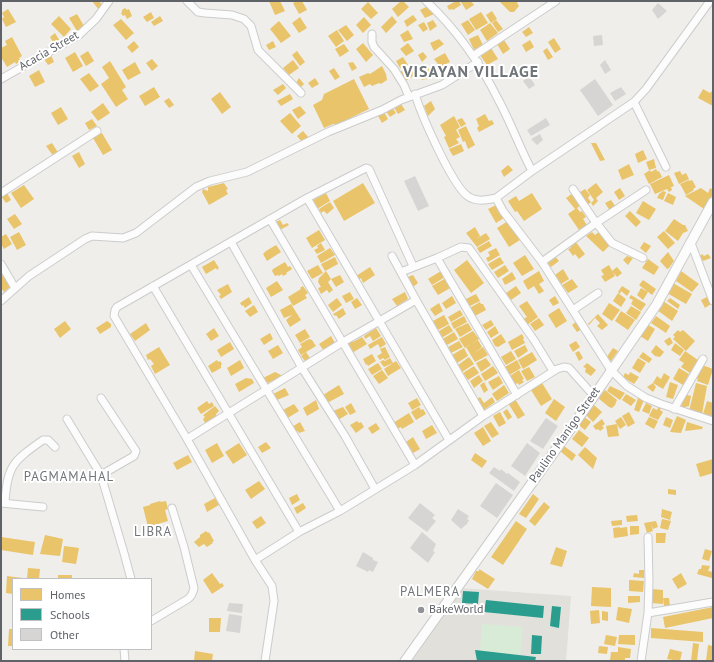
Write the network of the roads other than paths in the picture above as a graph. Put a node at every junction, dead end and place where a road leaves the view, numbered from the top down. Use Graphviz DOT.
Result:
graph roads {
  1 [pos="109,1"];
  2 [pos="187,1"];
  3 [pos="426,1"];
  4 [pos="556,1"];
  5 [pos="710,1"];
  6 [pos="372,34"];
  7 [pos="476,59"];
  8 [pos="1,79"];
  9 [pos="301,93"];
  10 [pos="412,95"];
  11 [pos="634,102"];
  12 [pos="97,131"];
  13 [pos="666,167"];
  14 [pos="532,171"];
  15 [pos="574,189"];
  16 [pos="646,190"];
  17 [pos="1,193"];
  18 [pos="307,198"];
  19 [pos="496,198"];
  20 [pos="713,202"];
  21 [pos="270,219"];
  22 [pos="596,223"];
  23 [pos="231,242"];
  24 [pos="691,242"];
  25 [pos="392,256"];
  26 [pos="437,258"];
  27 [pos="643,258"];
  28 [pos="542,262"];
  29 [pos="1,264"];
  30 [pos="191,265"];
  31 [pos="413,266"];
  32 [pos="400,272"];
  33 [pos="153,286"];
  34 [pos="15,288"];
  35 [pos="598,293"];
  36 [pos="416,300"];
  37 [pos="1,301"];
  38 [pos="713,301"];
  39 [pos="573,310"];
  40 [pos="380,322"];
  41 [pos="343,342"];
  42 [pos="703,359"];
  43 [pos="302,368"];
  44 [pos="611,370"];
  45 [pos="553,371"];
  46 [pos="266,391"];
  47 [pos="517,395"];
  48 [pos="594,396"];
  49 [pos="101,398"];
  50 [pos="674,409"];
  51 [pos="229,413"];
  52 [pos="483,416"];
  53 [pos="67,419"];
  54 [pos="713,421"];
  55 [pos="188,439"];
  56 [pos="449,440"];
  57 [pos="55,447"];
  58 [pos="415,465"];
  59 [pos="101,475"];
  60 [pos="375,489"];
  61 [pos="3,503"];
  62 [pos="43,507"];
  63 [pos="172,508"];
  64 [pos="340,511"];
  65 [pos="299,532"];
  66 [pos="648,537"];
  67 [pos="255,560"];
  68 [pos="131,578"];
  69 [pos="713,602"];
  70 [pos="648,613"];
  71 [pos="152,620"];
  72 [pos="124,650"];
  73 [pos="125,661"];
  74 [pos="265,661"];
  75 [pos="406,661"];
  76 [pos="641,661"];
  1 -- 8 [label="street, Acacia Street"];
  2 -- 9 [label="street"];
  3 -- 7 [label="street"];
  4 -- 7 [label="street"];
  5 -- 11 [label="street"];
  6 -- 10 [label="street"];
  7 -- 10 [label="street"];
  7 -- 14 [label="street"];
  10 -- 19 [label="street"];
  10 -- 34 [label="street"];
  11 -- 13 [label="street"];
  11 -- 14 [label="street"];
  12 -- 17 [label="street"];
  14 -- 19 [label="street"];
  15 -- 22 [label="street"];
  16 -- 22 [label="street"];
  18 -- 21 [label="street"];
  18 -- 31 [label="street"];
  18 -- 40 [label="street"];
  19 -- 28 [label="street"];
  20 -- 24 [label="street, Paulino Manigo Street"];
  21 -- 23 [label="street"];
  21 -- 41 [label="street"];
  22 -- 27 [label="street"];
  22 -- 28 [label="street"];
  23 -- 30 [label="street"];
  23 -- 43 [label="street"];
  24 -- 38 [label="street"];
  24 -- 44 [label="street, Paulino Manigo Street"];
  25 -- 32 [label="street"];
  26 -- 31 [label="street"];
  26 -- 45 [label="street"];
  26 -- 47 [label="street"];
  28 -- 39 [label="street"];
  29 -- 34 [label="street"];
  30 -- 33 [label="street"];
  30 -- 46 [label="street"];
  31 -- 32 [label="street"];
  32 -- 36 [label="street"];
  33 -- 51 [label="street"];
  33 -- 55 [label="street"];
  34 -- 37 [label="street"];
  35 -- 39 [label="street"];
  36 -- 40 [label="street"];
  36 -- 52 [label="street"];
  39 -- 44 [label="street"];
  40 -- 41 [label="street"];
  40 -- 56 [label="street"];
  41 -- 43 [label="street"];
  41 -- 58 [label="street"];
  42 -- 50 [label="street"];
  43 -- 46 [label="street"];
  43 -- 60 [label="street"];
  44 -- 48 [label="street, Paulino Manigo Street"];
  44 -- 50 [label="street"];
  45 -- 47 [label="street"];
  45 -- 48 [label="street"];
  46 -- 51 [label="street"];
  46 -- 64 [label="street"];
  47 -- 52 [label="street"];
  48 -- 75 [label="street, Paulino Manigo Street"];
  49 -- 59 [label="street"];
  50 -- 54 [label="street"];
  51 -- 55 [label="street"];
  51 -- 65 [label="street"];
  52 -- 56 [label="street"];
  53 -- 59 [label="street"];
  55 -- 67 [label="street"];
  56 -- 58 [label="street"];
  57 -- 61 [label="street"];
  58 -- 60 [label="street"];
  59 -- 68 [label="street"];
  60 -- 64 [label="street"];
  61 -- 62 [label="street"];
  63 -- 71 [label="street"];
  64 -- 65 [label="street"];
  65 -- 67 [label="street"];
  66 -- 70 [label="street"];
  67 -- 74 [label="street"];
  69 -- 70 [label="street"];
  70 -- 76 [label="street"];
  72 -- 73 [label="street"];
}
